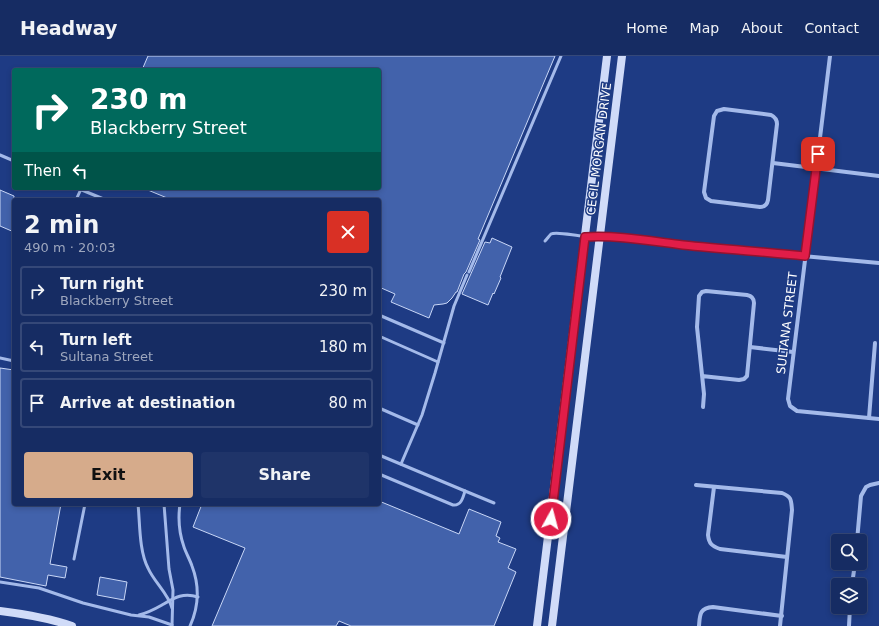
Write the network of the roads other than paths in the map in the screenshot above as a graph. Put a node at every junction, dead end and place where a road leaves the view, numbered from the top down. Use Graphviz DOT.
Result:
graph roads {
  1 [pos="562,56"];
  2 [pos="607,56"];
  3 [pos="622,56"];
  4 [pos="830,56"];
  5 [pos="0,155"];
  6 [pos="12,160"];
  7 [pos="773,163"];
  8 [pos="816,168"];
  9 [pos="879,176"];
  10 [pos="81,190"];
  11 [pos="101,198"];
  12 [pos="600,236"];
  13 [pos="585,237"];
  14 [pos="546,241"];
  15 [pos="805,256"];
  16 [pos="879,263"];
  17 [pos="381,316"];
  18 [pos="381,337"];
  19 [pos="444,343"];
  20 [pos="876,343"];
  21 [pos="750,347"];
  22 [pos="793,352"];
  23 [pos="0,358"];
  24 [pos="12,361"];
  25 [pos="438,362"];
  26 [pos="702,376"];
  27 [pos="703,407"];
  28 [pos="381,409"];
  29 [pos="869,418"];
  30 [pos="879,419"];
  31 [pos="418,425"];
  32 [pos="381,456"];
  33 [pos="401,464"];
  34 [pos="381,475"];
  35 [pos="879,483"];
  36 [pos="696,485"];
  37 [pos="714,487"];
  38 [pos="465,491"];
  39 [pos="494,503"];
  40 [pos="85,506"];
  41 [pos="138,506"];
  42 [pos="164,506"];
  43 [pos="180,506"];
  44 [pos="858,534"];
  45 [pos="787,557"];
  46 [pos="74,559"];
  47 [pos="0,582"];
  48 [pos="198,597"];
  49 [pos="174,598"];
  50 [pos="169,600"];
  51 [pos="0,611"];
  52 [pos="172,611"];
  53 [pos="850,614"];
  54 [pos="137,616"];
  55 [pos="782,616"];
  56 [pos="172,625"];
  57 [pos="72,626"];
  58 [pos="190,626"];
  59 [pos="537,626"];
  60 [pos="552,626"];
  61 [pos="699,626"];
  62 [pos="780,626"];
  63 [pos="849,626"];
  1 -- 19 [label="lane"];
  2 -- 13 [label="street, CECIL MORGAN DRIVE"];
  3 -- 12 [label="street, CECIL MORGAN DRIVE"];
  4 -- 8 [label="street, SULTANA STREET"];
  5 -- 6 [label="lane"];
  7 -- 7 [label="street"];
  7 -- 8 [label="street"];
  8 -- 9 [label="street"];
  8 -- 15 [label="street, SULTANA STREET"];
  10 -- 11 [label="lane"];
  12 -- 13 [label="street"];
  12 -- 15 [label="street"];
  12 -- 60 [label="street, CECIL MORGAN DRIVE"];
  13 -- 14 [label="lane"];
  13 -- 59 [label="street, CECIL MORGAN DRIVE"];
  15 -- 16 [label="street"];
  15 -- 22 [label="street, SULTANA STREET"];
  17 -- 19 [label="lane"];
  18 -- 25 [label="lane"];
  19 -- 25 [label="lane"];
  20 -- 29 [label="street"];
  21 -- 22 [label="street"];
  21 -- 26 [label="street"];
  21 -- 26 [label="street"];
  22 -- 29 [label="street, SULTANA STREET"];
  23 -- 24 [label="lane"];
  25 -- 31 [label="lane"];
  26 -- 27 [label="street"];
  28 -- 31 [label="lane"];
  29 -- 30 [label="street, SULTANA STREET"];
  31 -- 33 [label="lane"];
  32 -- 33 [label="lane"];
  33 -- 38 [label="lane"];
  34 -- 38 [label="lane"];
  35 -- 44 [label="street"];
  36 -- 37 [label="street"];
  37 -- 45 [label="street"];
  37 -- 45 [label="street"];
  38 -- 39 [label="lane"];
  40 -- 46 [label="lane"];
  41 -- 50 [label="lane"];
  42 -- 49 [label="lane"];
  43 -- 48 [label="lane"];
  45 -- 55 [label="street"];
  47 -- 54 [label="lane"];
  48 -- 49 [label="lane"];
  48 -- 58 [label="lane"];
  49 -- 50 [label="lane"];
  49 -- 52 [label="lane"];
  50 -- 52 [label="lane"];
  50 -- 54 [label="lane"];
  51 -- 57 [label="street"];
  52 -- 56 [label="lane"];
  53 -- 63 [label="street"];
  54 -- 56 [label="lane"];
  55 -- 61 [label="street"];
  55 -- 62 [label="street"];
}
